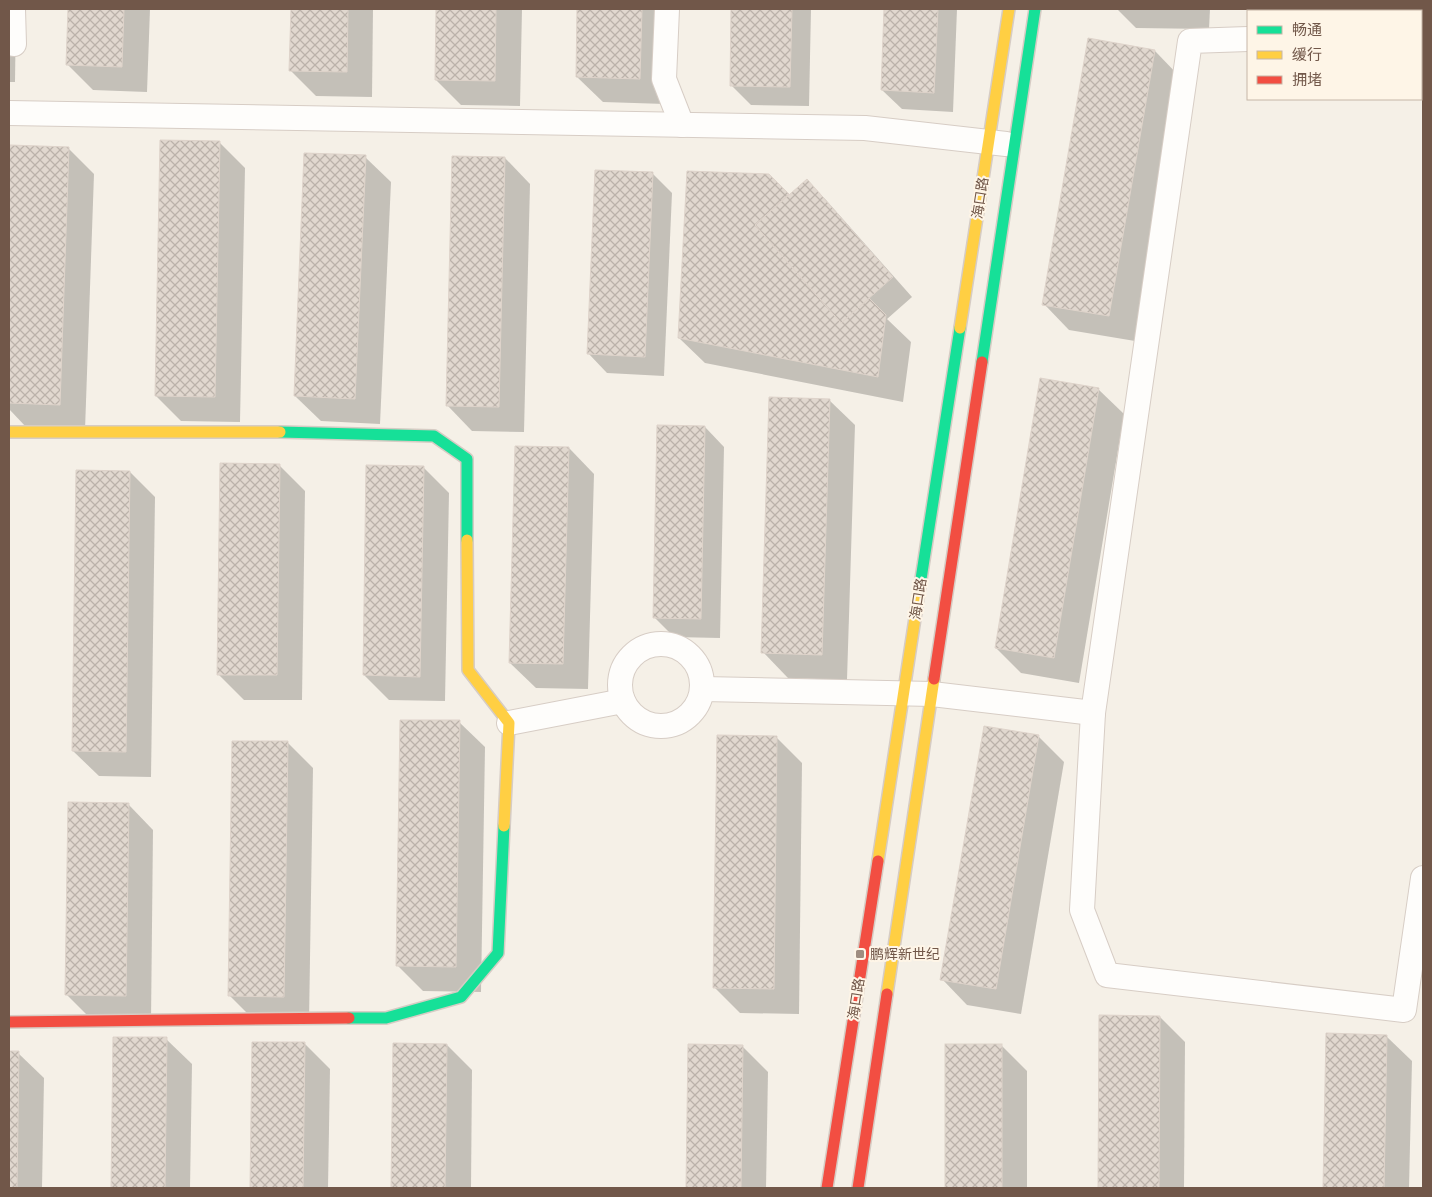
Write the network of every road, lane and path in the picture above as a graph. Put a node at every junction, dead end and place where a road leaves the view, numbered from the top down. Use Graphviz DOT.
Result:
graph roads {
  1 [pos="13,9"];
  2 [pos="667,9"];
  3 [pos="1009,9"];
  4 [pos="1036,9"];
  5 [pos="1247,39"];
  6 [pos="14,44"];
  7 [pos="9,114"];
  8 [pos="682,125"];
  9 [pos="988,142"];
  10 [pos="1015,146"];
  11 [pos="9,432"];
  12 [pos="703,689"];
  13 [pos="904,693"];
  14 [pos="932,694"];
  15 [pos="623,701"];
  16 [pos="1093,713"];
  17 [pos="509,723"];
  18 [pos="1423,878"];
  19 [pos="9,1022"];
  20 [pos="827,1188"];
  21 [pos="858,1188"];
  1 -- 6 [label="street"];
  2 -- 8 [label="street"];
  3 -- 9 [label="main road, 海口路"];
  4 -- 10 [label="main road, 海口路"];
  5 -- 16 [label="street"];
  7 -- 8 [label="street"];
  8 -- 9 [label="street"];
  9 -- 10 [label="street"];
  9 -- 13 [label="main road, 海口路"];
  10 -- 14 [label="main road, 海口路"];
  11 -- 17 [label="main road"];
  12 -- 13 [label="street"];
  12 -- 15 [label="street"];
  12 -- 15 [label="street"];
  13 -- 14 [label="street"];
  13 -- 20 [label="main road, 海口路"];
  14 -- 16 [label="street"];
  14 -- 21 [label="main road, 海口路"];
  15 -- 17 [label="street"];
  16 -- 18 [label="street"];
  17 -- 19 [label="main road"];
}
